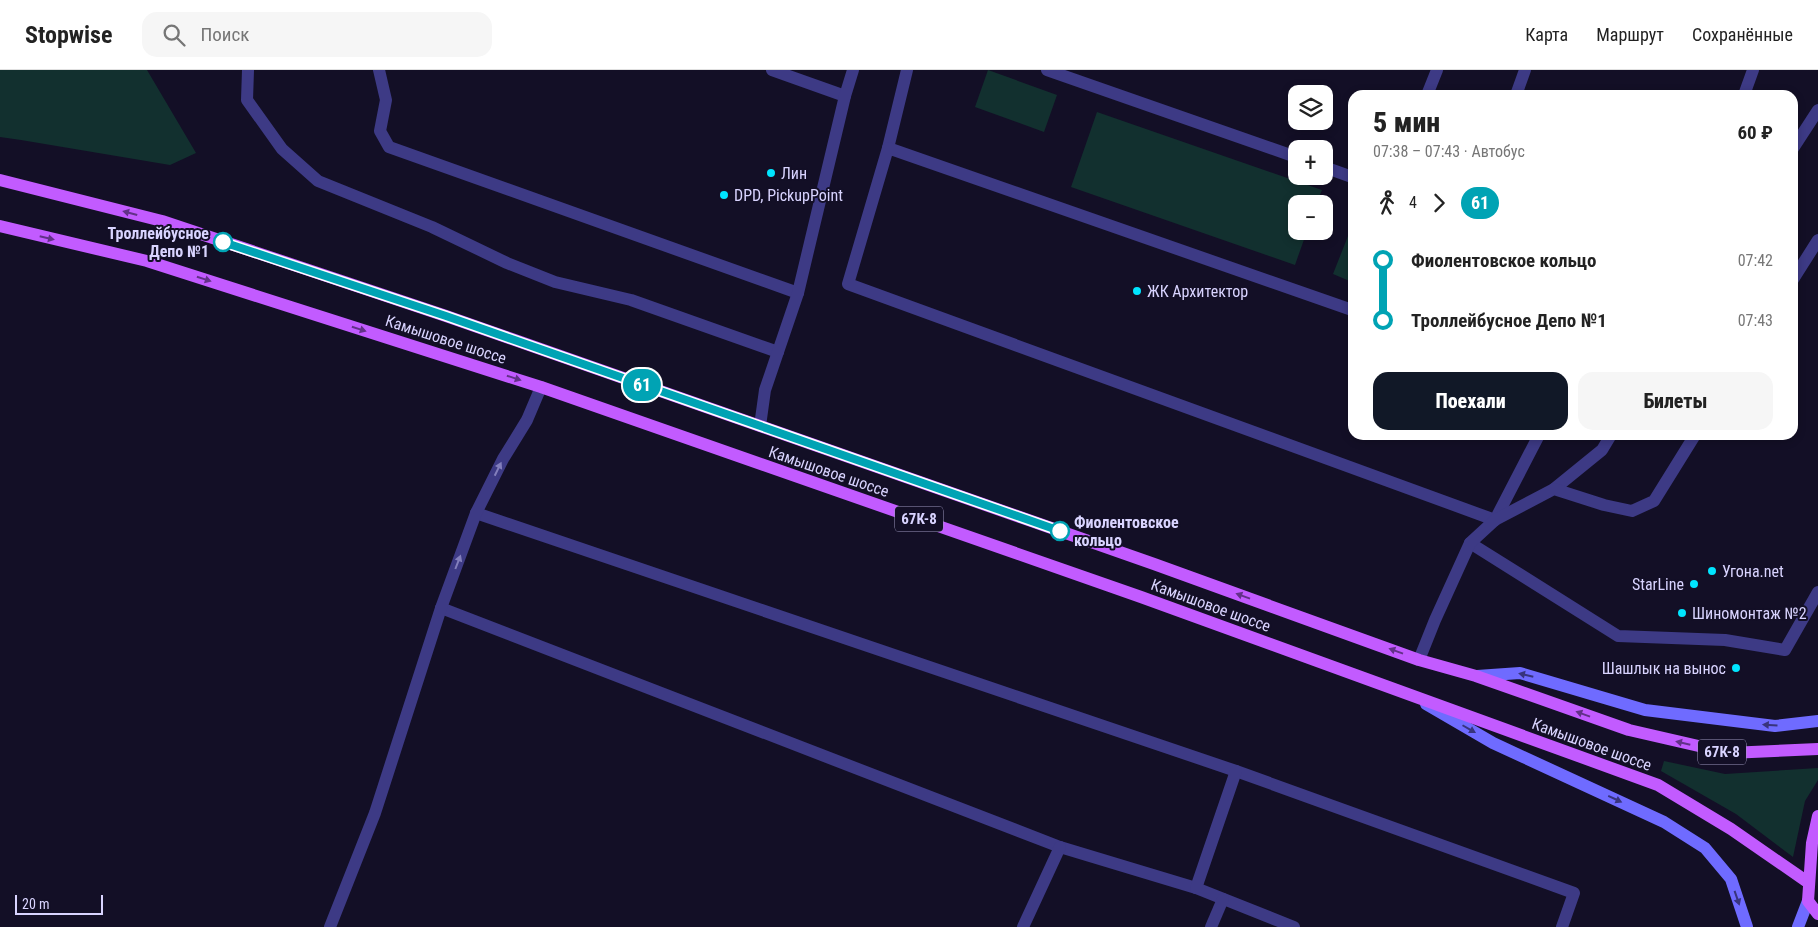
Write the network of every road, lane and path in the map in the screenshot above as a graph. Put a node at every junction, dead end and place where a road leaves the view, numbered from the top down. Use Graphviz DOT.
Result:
graph roads {
  1 [pos="248,70"];
  2 [pos="379,70"];
  3 [pos="772,70"];
  4 [pos="853,70"];
  5 [pos="907,70"];
  6 [pos="1047,70"];
  7 [pos="1437,70"];
  8 [pos="1525,70"];
  9 [pos="1753,70"];
  10 [pos="1429,90"];
  11 [pos="1518,90"];
  12 [pos="1746,90"];
  13 [pos="845,96"];
  14 [pos="1818,110"];
  15 [pos="1798,141"];
  16 [pos="888,148"];
  17 [pos="1288,154"];
  18 [pos="1333,170"];
  19 [pos="1348,176"];
  20 [pos="0,180"];
  21 [pos="0,226"];
  22 [pos="1818,240"];
  23 [pos="1798,272"];
  24 [pos="798,294"];
  25 [pos="1348,309"];
  26 [pos="778,352"];
  27 [pos="541,387"];
  28 [pos="760,426"];
  29 [pos="1536,440"];
  30 [pos="1609,440"];
  31 [pos="1692,440"];
  32 [pos="1554,489"];
  33 [pos="476,513"];
  34 [pos="1495,520"];
  35 [pos="1470,543"];
  36 [pos="1818,592"];
  37 [pos="441,608"];
  38 [pos="1419,660"];
  39 [pos="1476,676"];
  40 [pos="1411,696"];
  41 [pos="1818,721"];
  42 [pos="1818,749"];
  43 [pos="1236,772"];
  44 [pos="1818,816"];
  45 [pos="1060,847"];
  46 [pos="1809,883"];
  47 [pos="1196,888"];
  48 [pos="1223,898"];
  49 [pos="1808,901"];
  50 [pos="1818,914"];
  51 [pos="330,927"];
  52 [pos="1023,927"];
  53 [pos="1211,927"];
  54 [pos="1294,927"];
  55 [pos="1562,927"];
  56 [pos="1746,927"];
  57 [pos="1798,927"];
  1 -- 26 [label="lane"];
  2 -- 24 [label="lane"];
  3 -- 13 [label="lane"];
  4 -- 13 [label="lane"];
  5 -- 16 [label="lane"];
  6 -- 17 [label="lane"];
  7 -- 10 [label="lane"];
  8 -- 11 [label="lane"];
  9 -- 12 [label="lane"];
  13 -- 24 [label="lane"];
  14 -- 15 [label="lane"];
  16 -- 25 [label="lane"];
  16 -- 34 [label="lane"];
  18 -- 19 [label="lane"];
  28 -- 20 [label="main road, Камышовое шоссе / 67К-8, one-way"];
  21 -- 27 [label="main road, Камышовое шоссе / 67К-8, one-way"];
  22 -- 23 [label="lane"];
  24 -- 26 [label="lane"];
  26 -- 28 [label="lane"];
  33 -- 27 [label="lane, one-way"];
  27 -- 40 [label="main road, Камышовое шоссе / 67К-8"];
  38 -- 28 [label="main road, Камышовое шоссе / 67К-8, one-way"];
  29 -- 34 [label="lane"];
  30 -- 32 [label="lane"];
  31 -- 32 [label="lane"];
  32 -- 34 [label="lane"];
  37 -- 33 [label="lane, one-way"];
  33 -- 43 [label="lane"];
  34 -- 35 [label="lane"];
  35 -- 36 [label="lane"];
  35 -- 38 [label="lane"];
  37 -- 45 [label="lane"];
  37 -- 51 [label="lane"];
  38 -- 39 [label="main road, Камышовое шоссе / 67К-8"];
  41 -- 39 [label="main road, one-way"];
  42 -- 39 [label="main road, Камышовое шоссе / 67К-8, one-way"];
  40 -- 46 [label="main road, Камышовое шоссе / 67К-8"];
  40 -- 56 [label="main road, one-way"];
  43 -- 47 [label="lane"];
  43 -- 55 [label="lane"];
  44 -- 46 [label="main road"];
  45 -- 47 [label="lane"];
  45 -- 52 [label="lane"];
  46 -- 49 [label="main road"];
  47 -- 48 [label="lane"];
  48 -- 53 [label="lane"];
  48 -- 54 [label="lane"];
  49 -- 50 [label="main road"];
  49 -- 57 [label="main road"];
}
